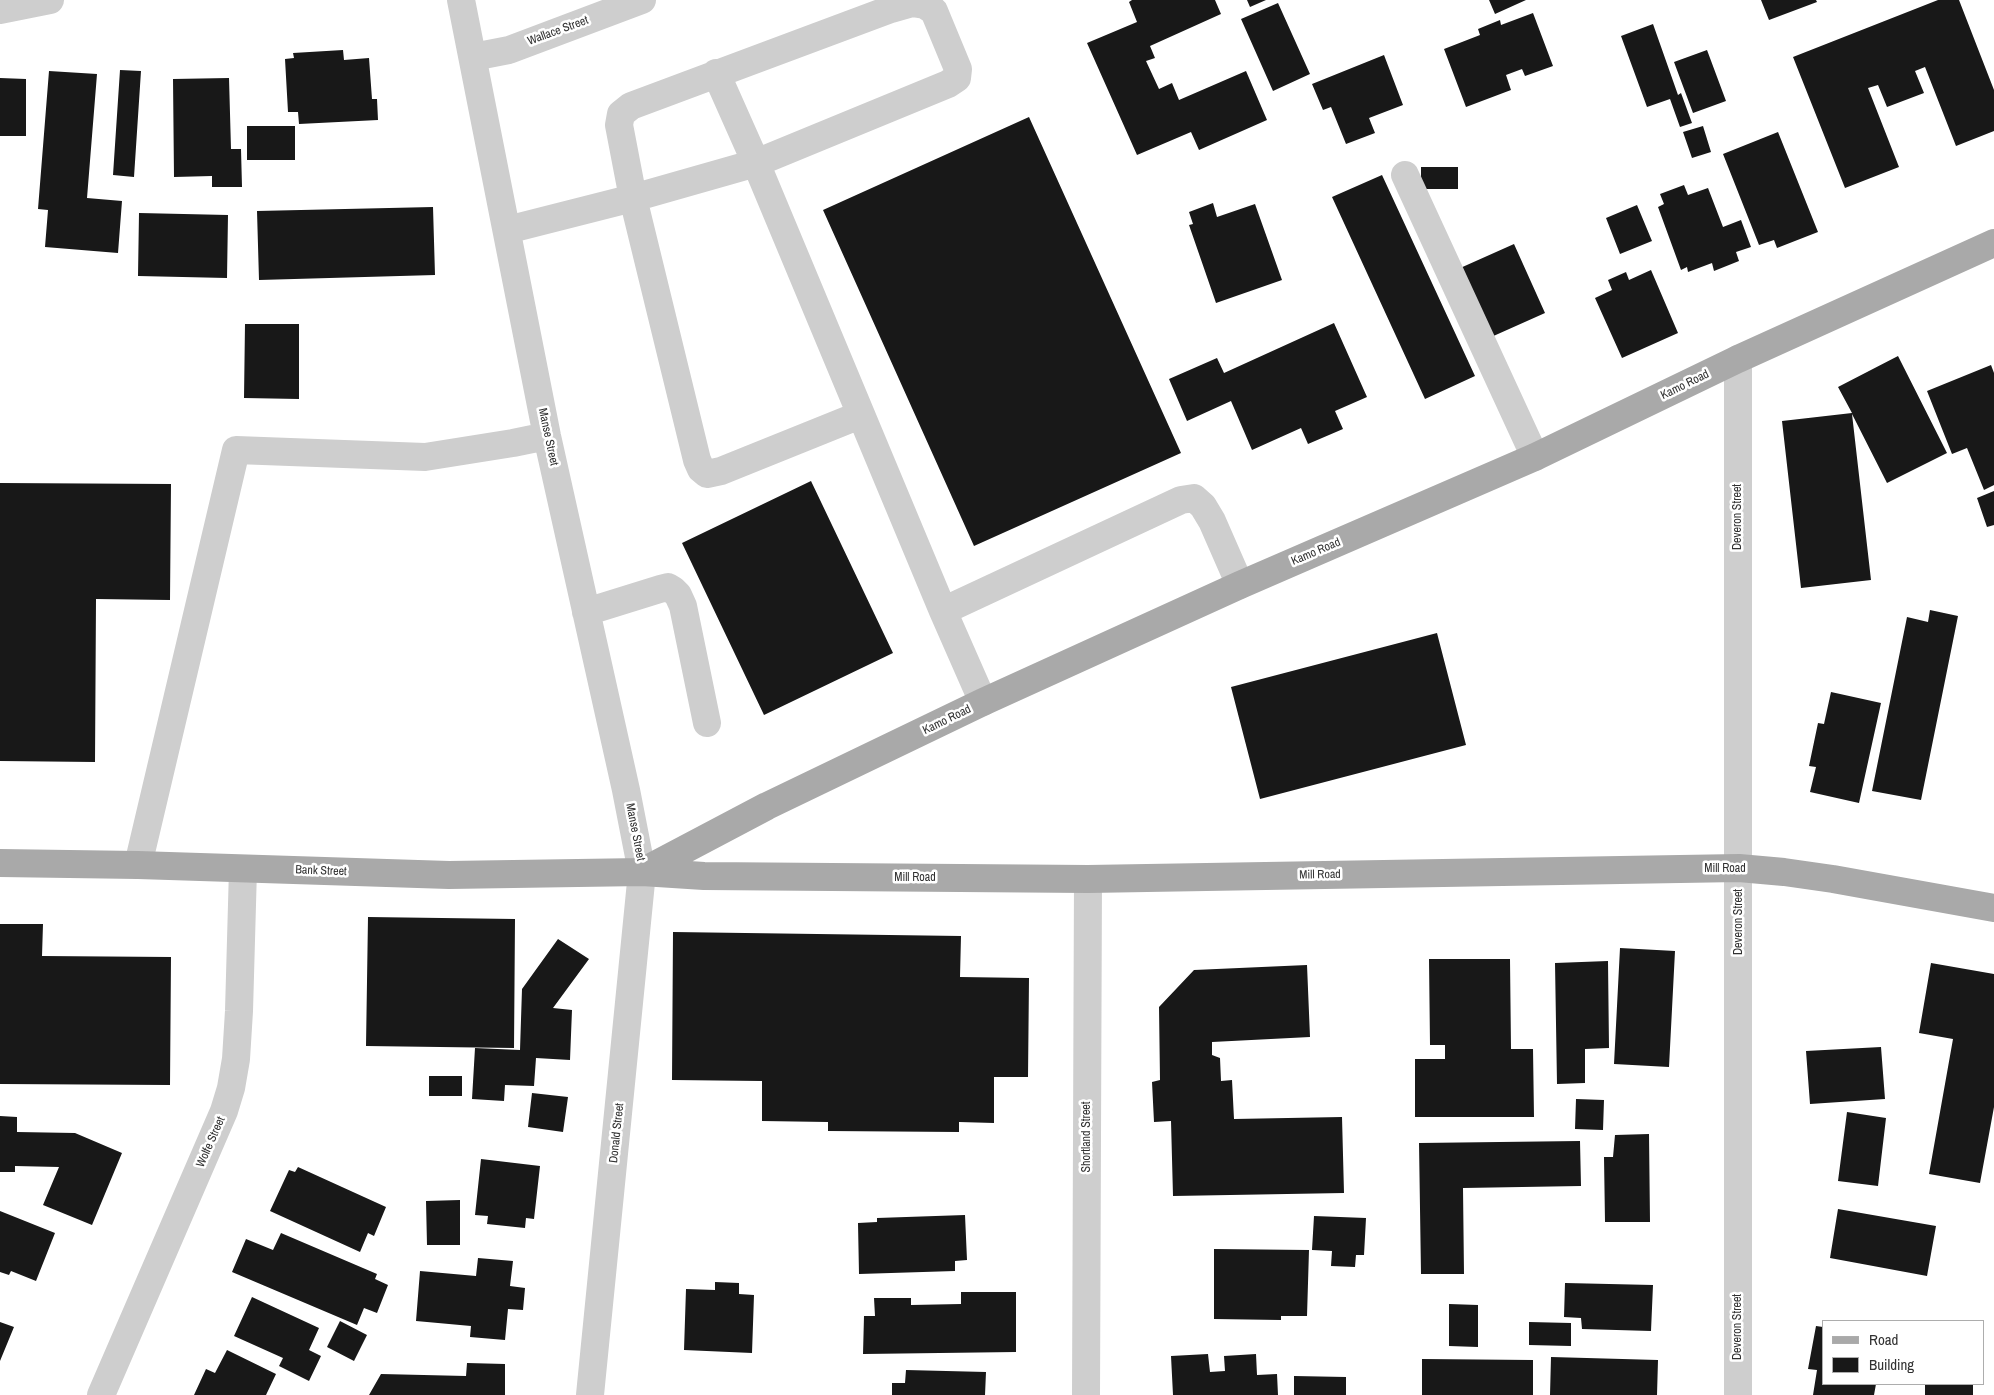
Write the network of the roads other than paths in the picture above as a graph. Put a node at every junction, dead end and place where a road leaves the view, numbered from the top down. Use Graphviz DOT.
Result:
graph roads {
  1 [pos="50,0"];
  2 [pos="461,0"];
  3 [pos="642,0"];
  4 [pos="0,10"];
  5 [pos="472,57"];
  6 [pos="716,73"];
  7 [pos="756,163"];
  8 [pos="1405,174"];
  9 [pos="633,198"];
  10 [pos="507,230"];
  11 [pos="1994,243"];
  12 [pos="1738,359"];
  13 [pos="860,415"];
  14 [pos="548,436"];
  15 [pos="1535,457"];
  16 [pos="1240,585"];
  17 [pos="586,612"];
  18 [pos="943,612"];
  19 [pos="983,702"];
  20 [pos="707,723"];
  21 [pos="0,863"];
  22 [pos="138,865"];
  23 [pos="1739,868"];
  24 [pos="243,869"];
  25 [pos="642,872"];
  26 [pos="1088,879"];
  27 [pos="1994,908"];
  28 [pos="100,1395"];
  29 [pos="590,1395"];
  30 [pos="1086,1395"];
  31 [pos="1738,1395"];
  1 -- 4 [label="street"];
  2 -- 5 [label="street, Manse Street"];
  3 -- 5 [label="street, Wallace Street"];
  5 -- 10 [label="street, Manse Street"];
  6 -- 7 [label="street"];
  6 -- 7 [label="street"];
  6 -- 9 [label="street"];
  7 -- 9 [label="street"];
  7 -- 13 [label="street"];
  8 -- 15 [label="street"];
  9 -- 10 [label="street"];
  9 -- 13 [label="street"];
  10 -- 14 [label="street, Manse Street"];
  11 -- 12 [label="main road, Kamo Road"];
  12 -- 15 [label="main road, Kamo Road"];
  12 -- 23 [label="street, Deveron Street"];
  13 -- 18 [label="street"];
  14 -- 17 [label="street, Manse Street"];
  14 -- 22 [label="street"];
  15 -- 16 [label="main road, Kamo Road"];
  16 -- 18 [label="street"];
  16 -- 19 [label="main road, Kamo Road"];
  17 -- 20 [label="street"];
  17 -- 25 [label="street, Manse Street"];
  18 -- 19 [label="street"];
  19 -- 25 [label="main road, Kamo Road"];
  21 -- 22 [label="main road, Bank Street"];
  22 -- 24 [label="main road, Bank Street"];
  23 -- 26 [label="main road, Mill Road"];
  23 -- 27 [label="main road, Mill Road"];
  23 -- 31 [label="street, Deveron Street"];
  24 -- 25 [label="main road, Bank Street"];
  24 -- 28 [label="street, Wolfe Street"];
  25 -- 26 [label="main road, Mill Road"];
  25 -- 29 [label="street, Donald Street"];
  26 -- 30 [label="street, Shortland Street"];
}
